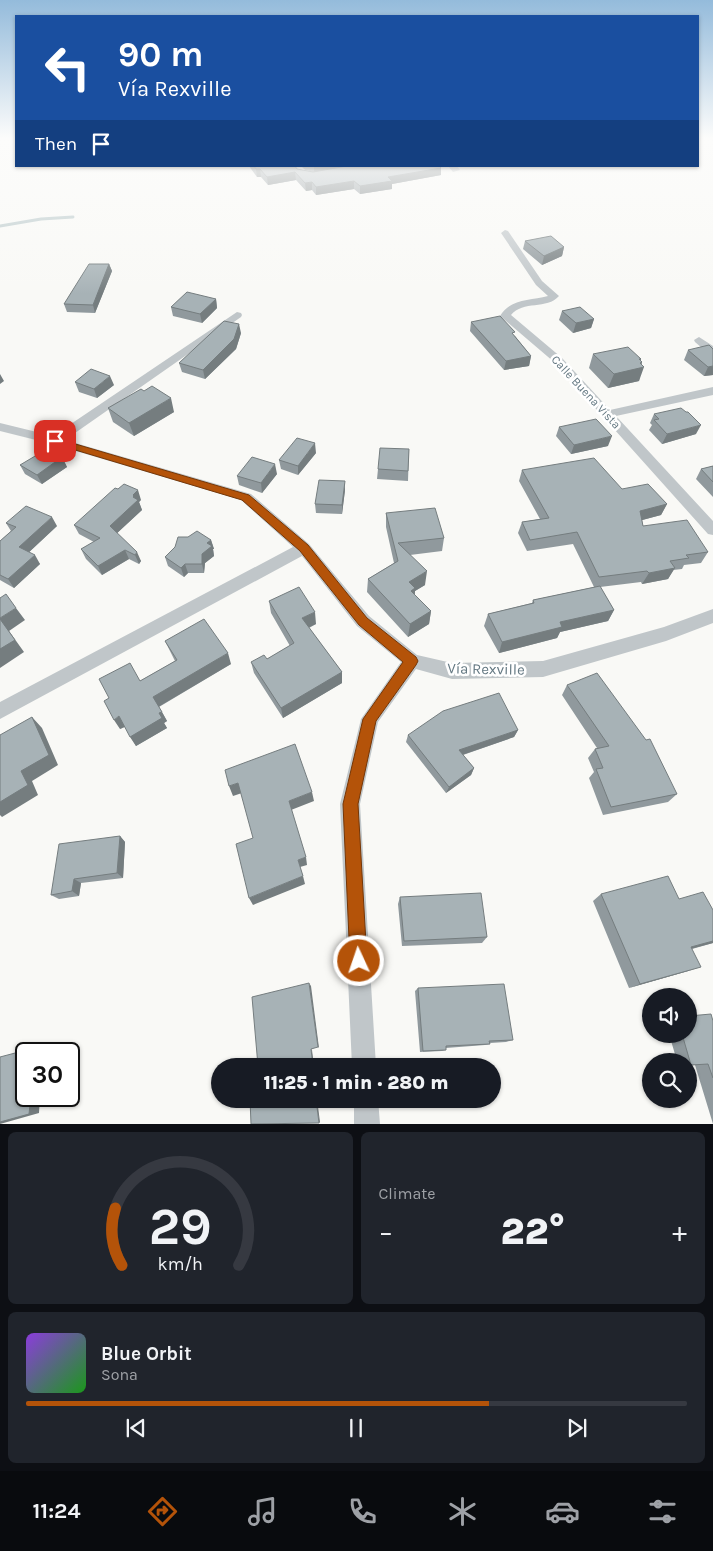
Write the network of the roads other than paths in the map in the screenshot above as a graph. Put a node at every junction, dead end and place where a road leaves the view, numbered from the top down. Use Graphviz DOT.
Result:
graph roads {
  1 [pos="505,233"];
  2 [pos="237,315"];
  3 [pos="699,340"];
  4 [pos="713,352"];
  5 [pos="713,391"];
  6 [pos="607,414"];
  7 [pos="0,427"];
  8 [pos="55,441"];
  9 [pos="713,530"];
  10 [pos="304,548"];
  11 [pos="713,616"];
  12 [pos="412,661"];
  13 [pos="0,711"];
  14 [pos="364,1058"];
  15 [pos="366,1108"];
  16 [pos="367,1124"];
  1 -- 6 [label="street, Calle Buena Vista"];
  2 -- 8 [label="street"];
  3 -- 4 [label="street"];
  5 -- 6 [label="street"];
  6 -- 9 [label="street, Calle Buena Vista"];
  7 -- 8 [label="street, Vía Rexville"];
  8 -- 10 [label="street, Vía Rexville"];
  10 -- 12 [label="street, Vía Rexville"];
  10 -- 13 [label="street"];
  11 -- 12 [label="street, Vía Rexville"];
  12 -- 14 [label="street"];
  15 -- 16 [label="street"];
}
